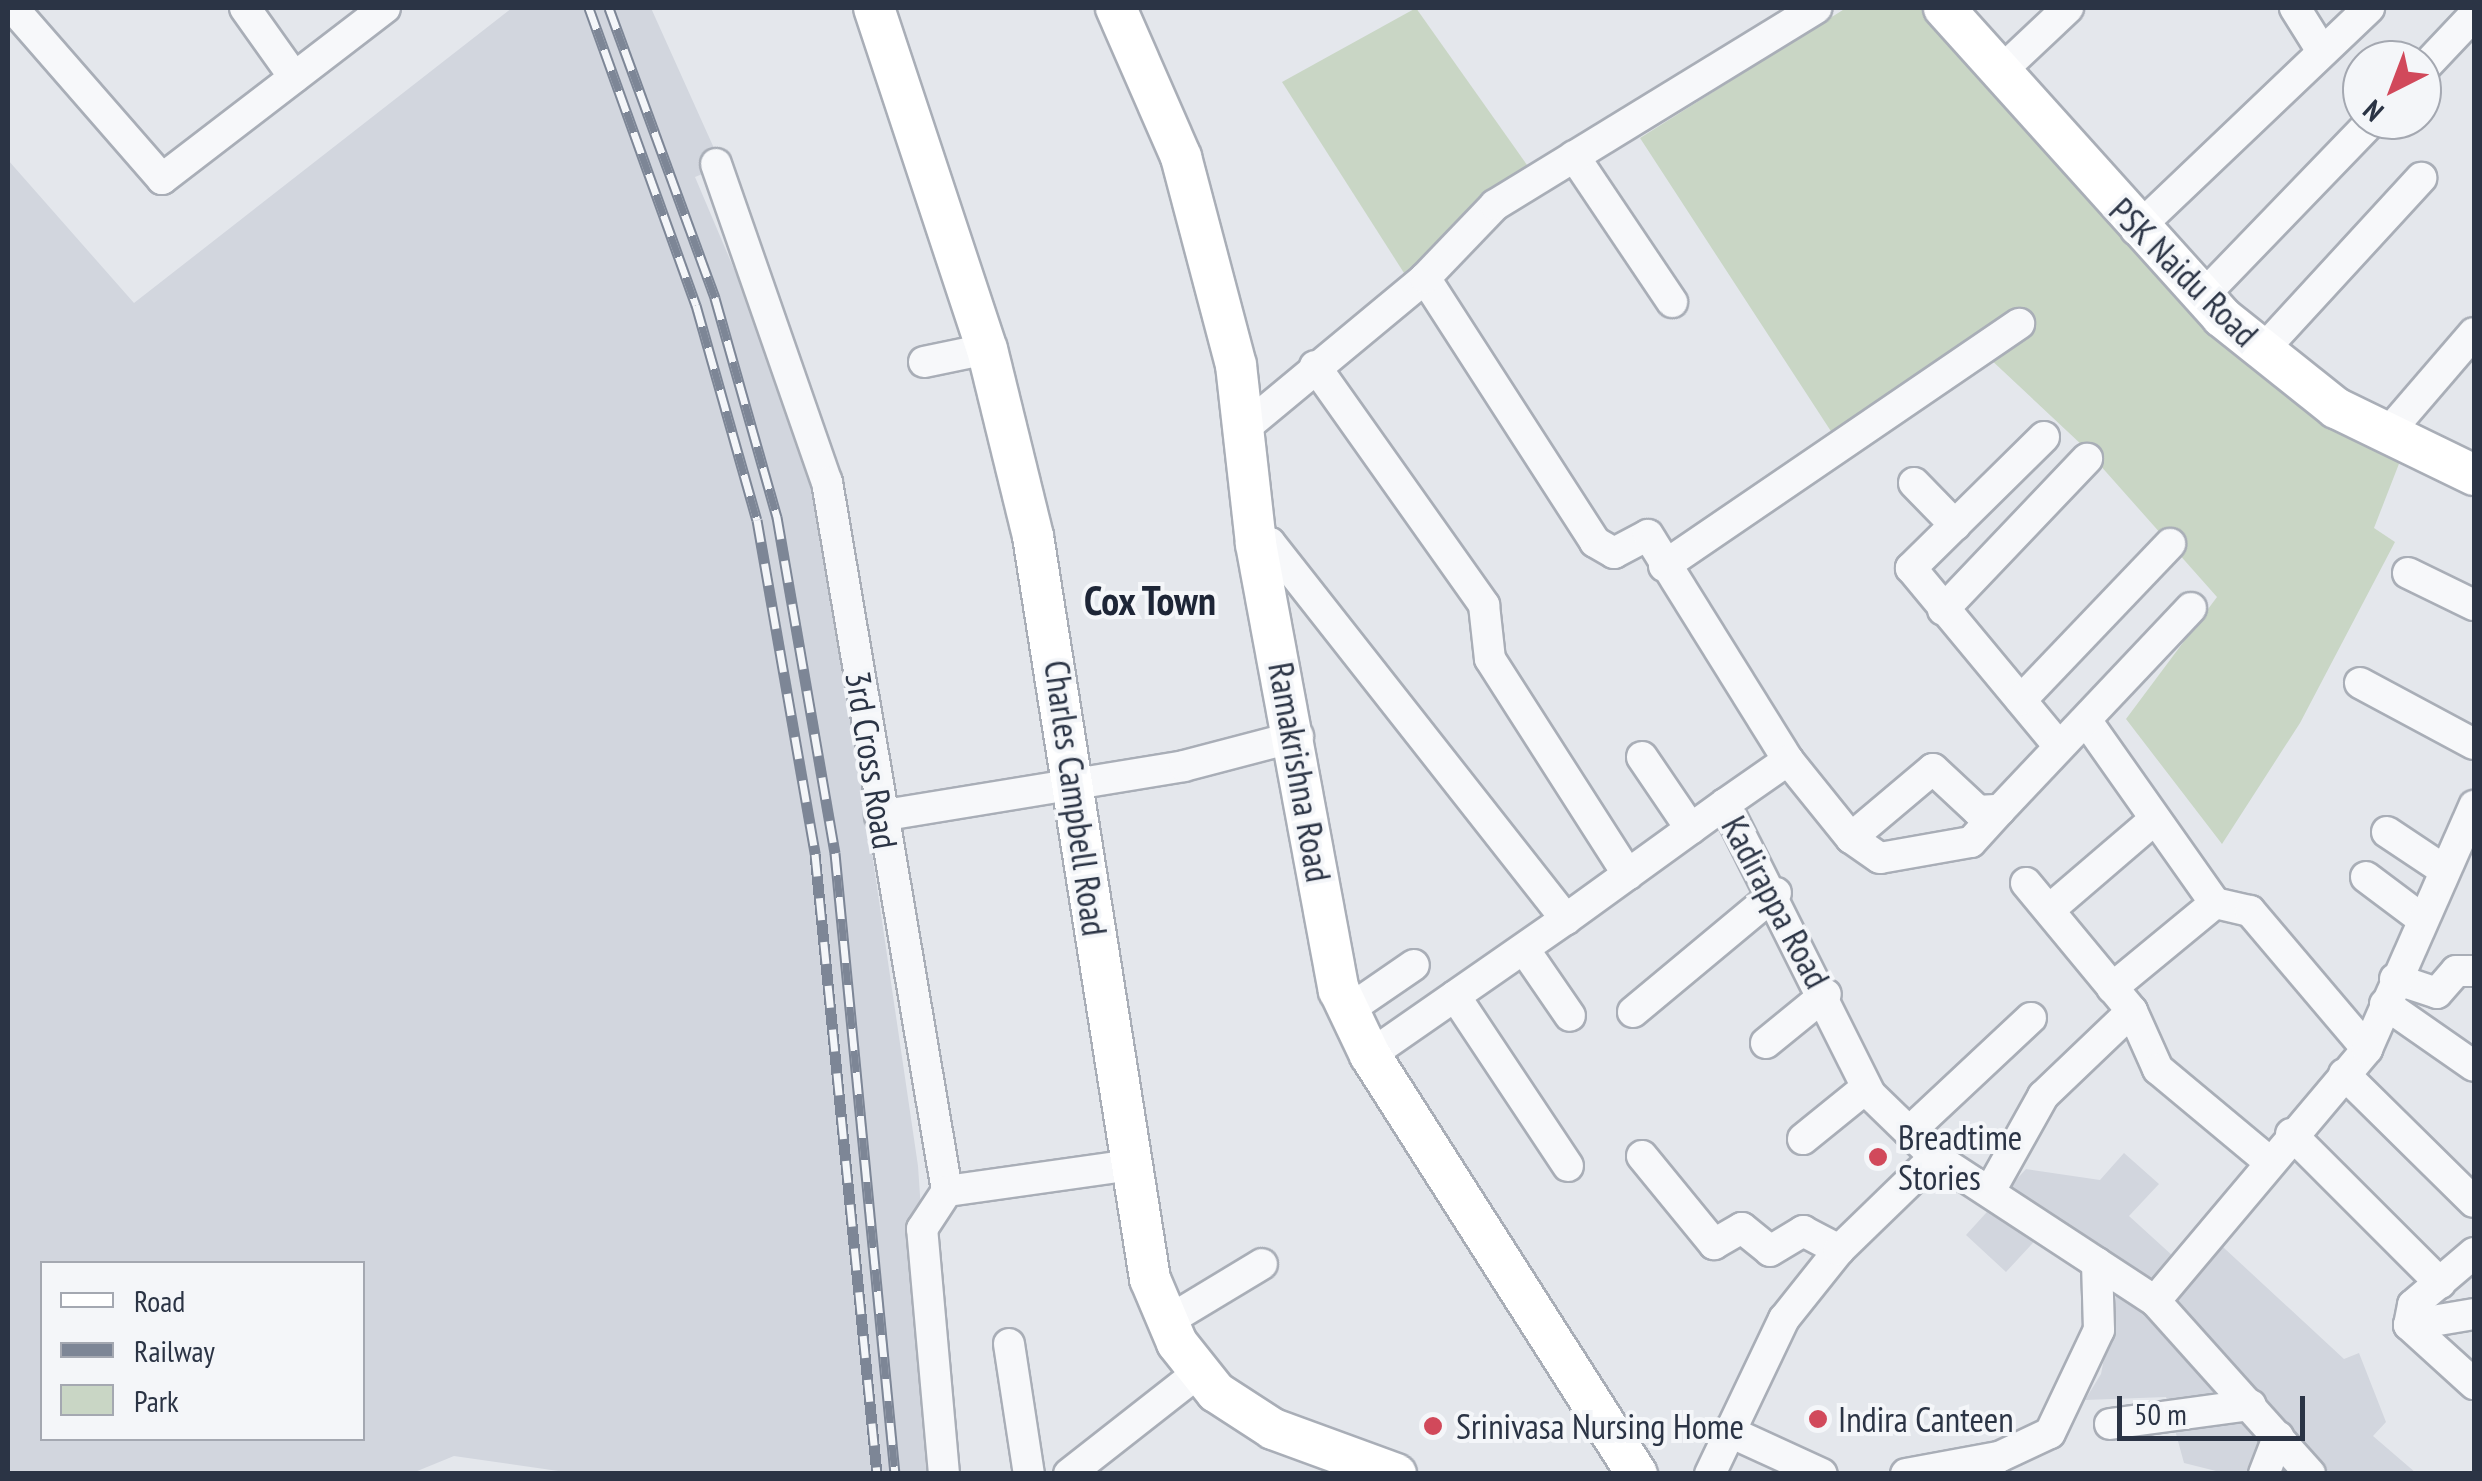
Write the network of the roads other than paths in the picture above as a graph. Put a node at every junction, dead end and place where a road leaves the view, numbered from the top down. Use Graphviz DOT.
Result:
graph roads {
  1 [pos="13,8"];
  2 [pos="245,8"];
  3 [pos="385,8"];
  4 [pos="1116,8"];
  5 [pos="1817,8"];
  6 [pos="1944,8"];
  7 [pos="2068,8"];
  8 [pos="2296,8"];
  9 [pos="2369,8"];
  10 [pos="881,10"];
  11 [pos="2474,16"];
  12 [pos="2442,49"];
  13 [pos="2322,52"];
  14 [pos="1999,73"];
  15 [pos="294,76"];
  16 [pos="2354,140"];
  17 [pos="1574,156"];
  18 [pos="716,164"];
  19 [pos="2421,178"];
  20 [pos="2136,230"];
  21 [pos="1424,278"];
  22 [pos="2202,297"];
  23 [pos="1672,302"];
  24 [pos="2019,324"];
  25 [pos="2474,333"];
  26 [pos="987,350"];
  27 [pos="2263,350"];
  28 [pos="924,362"];
  29 [pos="1315,366"];
  30 [pos="1247,426"];
  31 [pos="2387,434"];
  32 [pos="2044,437"];
  33 [pos="2086,459"];
  34 [pos="2474,475"];
  35 [pos="1914,482"];
  36 [pos="1955,525"];
  37 [pos="1256,544"];
  38 [pos="2170,544"];
  39 [pos="1664,566"];
  40 [pos="2408,574"];
  41 [pos="2474,605"];
  42 [pos="2191,608"];
  43 [pos="1943,610"];
  44 [pos="2360,683"];
  45 [pos="2021,700"];
  46 [pos="2088,723"];
  47 [pos="1298,736"];
  48 [pos="2474,744"];
  49 [pos="2058,745"];
  50 [pos="1642,758"];
  51 [pos="1788,760"];
  52 [pos="1077,781"];
  53 [pos="1725,804"];
  54 [pos="2474,806"];
  55 [pos="2000,810"];
  56 [pos="880,816"];
  57 [pos="2154,820"];
  58 [pos="1690,829"];
  59 [pos="2386,832"];
  60 [pos="1852,838"];
  61 [pos="2444,870"];
  62 [pos="1628,875"];
  63 [pos="2366,877"];
  64 [pos="2026,883"];
  65 [pos="1776,892"];
  66 [pos="2214,903"];
  67 [pos="2050,910"];
  68 [pos="1566,919"];
  69 [pos="2422,919"];
  70 [pos="1524,948"];
  71 [pos="1414,965"];
  72 [pos="2474,972"];
  73 [pos="2390,991"];
  74 [pos="1826,994"];
  75 [pos="1455,996"];
  76 [pos="2122,1000"];
  77 [pos="1347,1011"];
  78 [pos="1634,1012"];
  79 [pos="1570,1016"];
  80 [pos="2031,1018"];
  81 [pos="1766,1043"];
  82 [pos="2367,1049"];
  83 [pos="1370,1055"];
  84 [pos="2474,1066"];
  85 [pos="2344,1074"];
  86 [pos="1866,1088"];
  87 [pos="1909,1132"];
  88 [pos="2291,1134"];
  89 [pos="1803,1139"];
  90 [pos="1642,1156"];
  91 [pos="1935,1157"];
  92 [pos="2266,1159"];
  93 [pos="1126,1166"];
  94 [pos="1568,1166"];
  95 [pos="947,1191"];
  96 [pos="1990,1191"];
  97 [pos="2474,1202"];
  98 [pos="1838,1250"];
  99 [pos="2474,1252"];
  100 [pos="2097,1263"];
  101 [pos="1262,1264"];
  102 [pos="2440,1282"];
  103 [pos="2155,1301"];
  104 [pos="2474,1314"];
  105 [pos="1166,1322"];
  106 [pos="2409,1326"];
  107 [pos="1009,1344"];
  108 [pos="1198,1373"];
  109 [pos="2474,1384"];
  110 [pos="2251,1405"];
  111 [pos="2110,1424"];
  112 [pos="1728,1431"];
  113 [pos="2278,1437"];
  114 [pos="944,1474"];
  115 [pos="1029,1474"];
  116 [pos="1069,1474"];
  117 [pos="1396,1474"];
  118 [pos="1638,1474"];
  119 [pos="1710,1474"];
  120 [pos="1822,1474"];
  121 [pos="1906,1474"];
  122 [pos="2264,1474"];
  123 [pos="2310,1474"];
  1 -- 15 [label="street"];
  2 -- 15 [label="street"];
  3 -- 15 [label="street"];
  4 -- 30 [label="street, Ramakrishna Road"];
  5 -- 17 [label="street"];
  6 -- 14 [label="street, PSK Naidu Road"];
  7 -- 14 [label="street"];
  8 -- 13 [label="street"];
  9 -- 13 [label="street"];
  10 -- 26 [label="street, Charles Campbell Road"];
  11 -- 12 [label="street"];
  13 -- 20 [label="street"];
  14 -- 20 [label="street, PSK Naidu Road"];
  16 -- 22 [label="street"];
  17 -- 21 [label="street"];
  17 -- 23 [label="street"];
  18 -- 56 [label="street, 3rd Cross Road"];
  19 -- 27 [label="street"];
  20 -- 22 [label="street, PSK Naidu Road"];
  21 -- 29 [label="street"];
  21 -- 39 [label="street"];
  22 -- 27 [label="street, PSK Naidu Road"];
  24 -- 39 [label="street"];
  25 -- 31 [label="street"];
  26 -- 28 [label="street"];
  26 -- 52 [label="street, Charles Campbell Road"];
  27 -- 31 [label="street, PSK Naidu Road"];
  29 -- 30 [label="street"];
  29 -- 62 [label="street"];
  30 -- 37 [label="street, Ramakrishna Road"];
  31 -- 34 [label="street, PSK Naidu Road"];
  32 -- 36 [label="street"];
  33 -- 43 [label="street"];
  35 -- 36 [label="street"];
  36 -- 43 [label="street"];
  37 -- 47 [label="street, Ramakrishna Road"];
  37 -- 68 [label="street"];
  38 -- 45 [label="street"];
  39 -- 51 [label="street"];
  40 -- 41 [label="street"];
  42 -- 46 [label="street"];
  43 -- 45 [label="street"];
  44 -- 48 [label="street"];
  45 -- 49 [label="street"];
  46 -- 49 [label="street"];
  46 -- 57 [label="street"];
  47 -- 52 [label="street"];
  47 -- 77 [label="street, Ramakrishna Road"];
  49 -- 55 [label="street"];
  50 -- 58 [label="street"];
  51 -- 53 [label="street"];
  51 -- 60 [label="street"];
  52 -- 56 [label="street"];
  52 -- 93 [label="street, Charles Campbell Road"];
  53 -- 58 [label="street, Kadirappa Road"];
  53 -- 65 [label="street, Kadirappa Road"];
  54 -- 61 [label="street"];
  55 -- 60 [label="street"];
  55 -- 60 [label="street"];
  56 -- 95 [label="street, 3rd Cross Road"];
  57 -- 66 [label="street"];
  57 -- 67 [label="street"];
  58 -- 62 [label="street, Kadirappa Road"];
  59 -- 61 [label="street"];
  61 -- 69 [label="street"];
  62 -- 68 [label="street, Kadirappa Road"];
  63 -- 69 [label="street"];
  64 -- 67 [label="street"];
  65 -- 74 [label="street, Kadirappa Road"];
  65 -- 78 [label="street"];
  66 -- 76 [label="street"];
  66 -- 82 [label="street"];
  67 -- 76 [label="street"];
  68 -- 70 [label="street, Kadirappa Road"];
  69 -- 73 [label="street"];
  70 -- 75 [label="street, Kadirappa Road"];
  70 -- 79 [label="street"];
  71 -- 77 [label="street"];
  72 -- 73 [label="street"];
  73 -- 82 [label="street"];
  73 -- 84 [label="street"];
  74 -- 81 [label="street"];
  74 -- 86 [label="street, Kadirappa Road"];
  75 -- 83 [label="street, Kadirappa Road"];
  75 -- 94 [label="street"];
  76 -- 92 [label="street"];
  76 -- 96 [label="street"];
  77 -- 83 [label="street, Ramakrishna Road"];
  80 -- 87 [label="street"];
  82 -- 85 [label="street"];
  83 -- 118 [label="street, Ramakrishna Road"];
  85 -- 88 [label="street"];
  85 -- 97 [label="street"];
  86 -- 87 [label="street, Kadirappa Road"];
  86 -- 89 [label="street"];
  87 -- 91 [label="street, Kadirappa Road"];
  88 -- 92 [label="street"];
  88 -- 102 [label="street"];
  90 -- 98 [label="street"];
  91 -- 96 [label="street, Kadirappa Road"];
  91 -- 98 [label="street"];
  92 -- 103 [label="street"];
  93 -- 95 [label="street"];
  93 -- 105 [label="street, Charles Campbell Road"];
  95 -- 114 [label="street"];
  96 -- 100 [label="street, Kadirappa Road"];
  98 -- 112 [label="street"];
  99 -- 102 [label="street"];
  100 -- 103 [label="street, Kadirappa Road"];
  100 -- 121 [label="street"];
  101 -- 105 [label="street"];
  102 -- 106 [label="street"];
  103 -- 110 [label="street, Kadirappa Road"];
  104 -- 106 [label="street"];
  105 -- 108 [label="street, Charles Campbell Road"];
  106 -- 109 [label="street"];
  107 -- 115 [label="street"];
  108 -- 116 [label="street"];
  108 -- 117 [label="street, Charles Campbell Road"];
  110 -- 111 [label="street"];
  110 -- 113 [label="street, Kadirappa Road"];
  112 -- 119 [label="street"];
  112 -- 120 [label="street"];
  113 -- 122 [label="street"];
  113 -- 123 [label="street, Kadirappa Road"];
}
